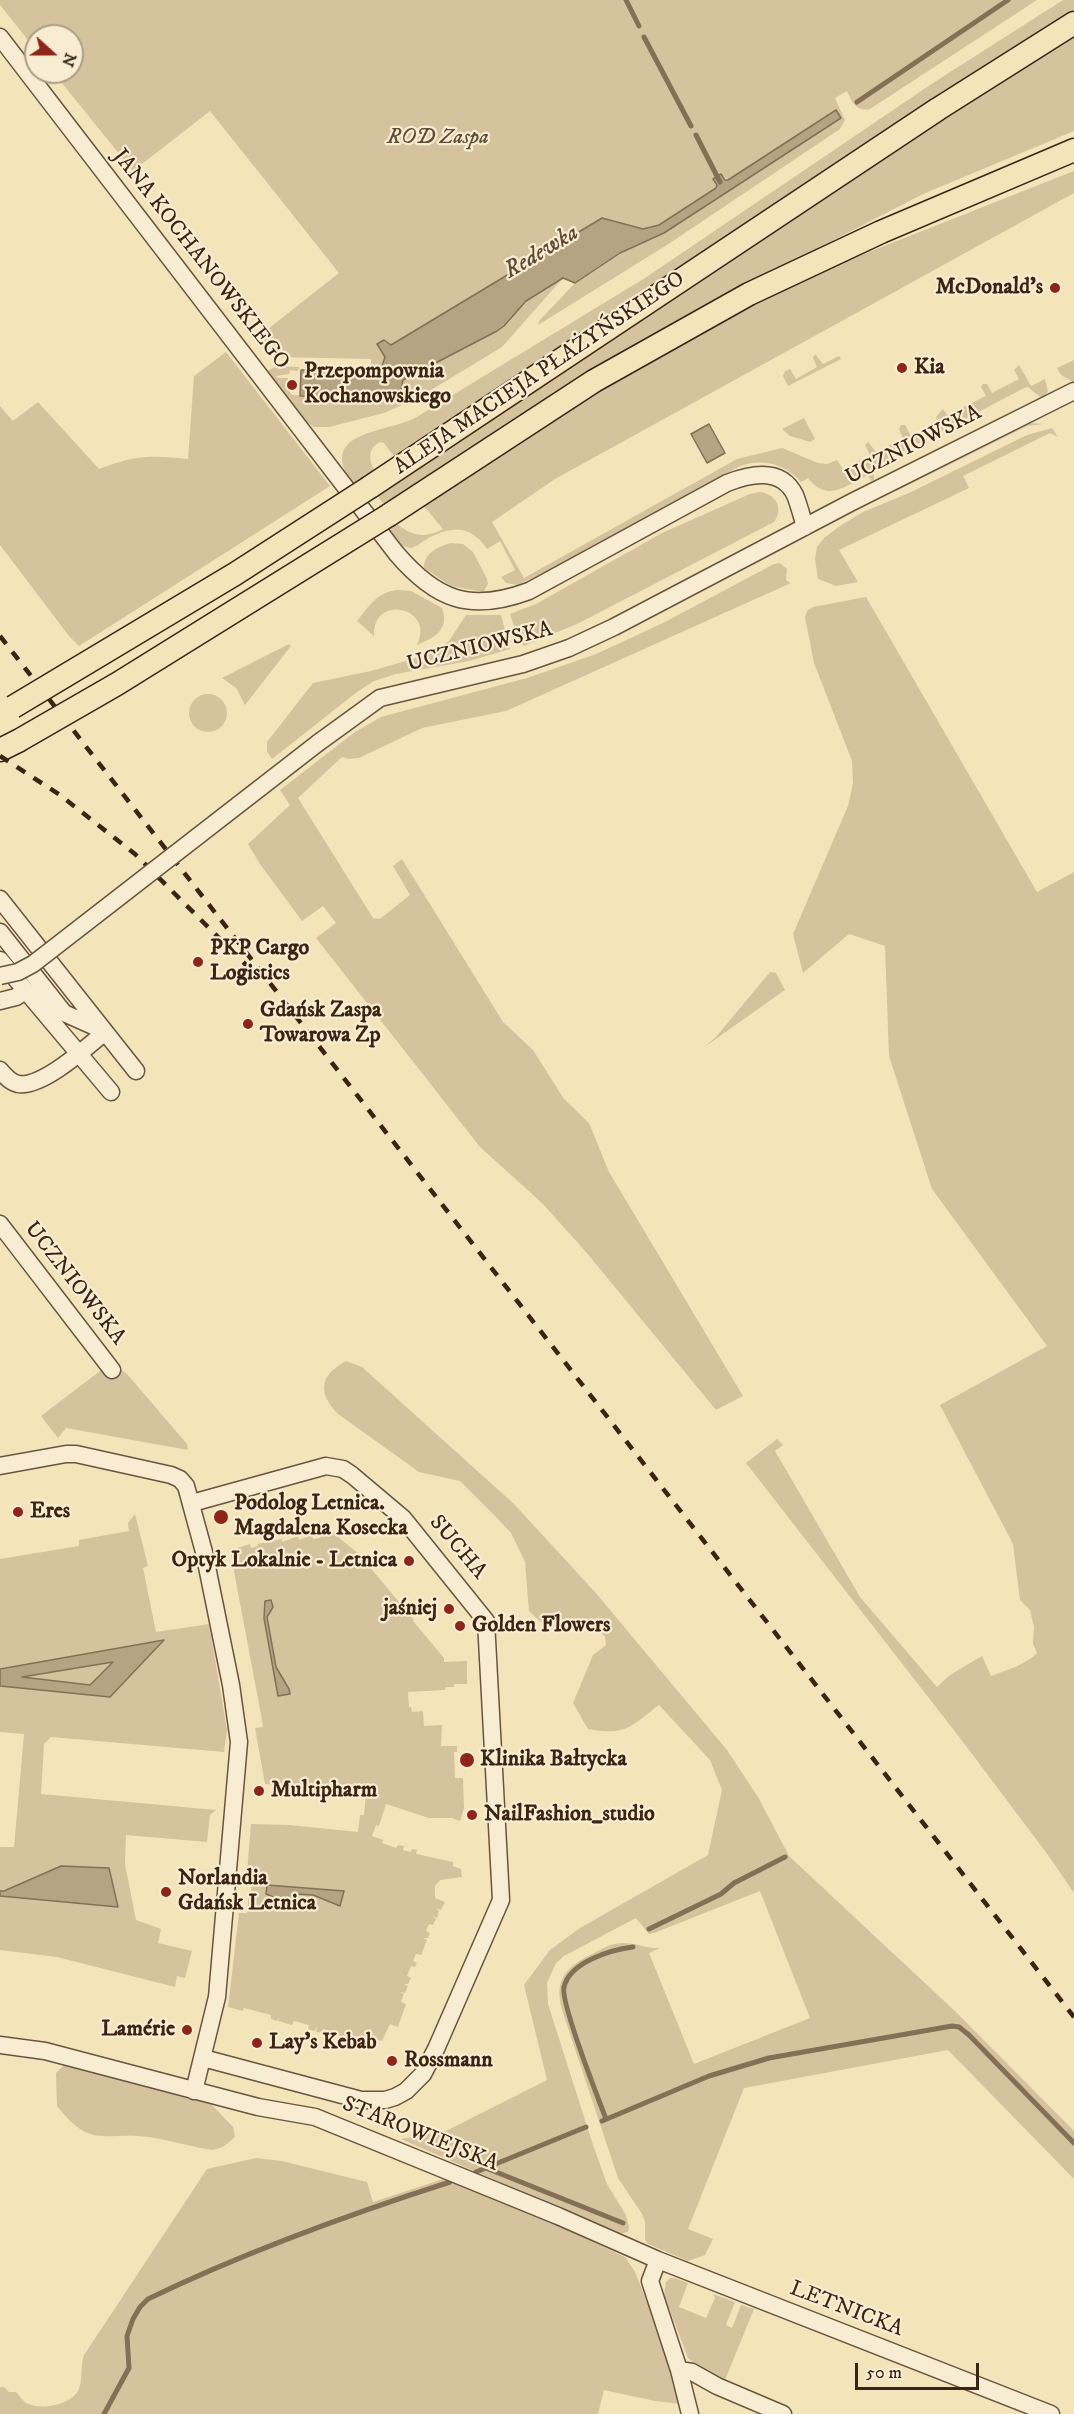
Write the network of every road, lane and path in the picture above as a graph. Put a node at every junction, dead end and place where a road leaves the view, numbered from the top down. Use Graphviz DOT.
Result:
graph roads {
  1 [pos="1074,22"];
  2 [pos="0,37"];
  3 [pos="1074,150"];
  4 [pos="1074,391"];
  5 [pos="805,527"];
  6 [pos="0,714"];
  7 [pos="0,750"];
  8 [pos="0,899"];
  9 [pos="0,932"];
  10 [pos="0,960"];
  11 [pos="0,976"];
  12 [pos="25,991"];
  13 [pos="0,1000"];
  14 [pos="105,1032"];
  15 [pos="79,1053"];
  16 [pos="0,1070"];
  17 [pos="136,1071"];
  18 [pos="111,1092"];
  19 [pos="0,1224"];
  20 [pos="112,1370"];
  21 [pos="0,1466"];
  22 [pos="192,1503"];
  23 [pos="499,1868"];
  24 [pos="0,2045"];
  25 [pos="203,2058"];
  26 [pos="194,2091"];
  27 [pos="658,2260"];
  28 [pos="679,2370"];
  29 [pos="690,2414"];
  30 [pos="783,2414"];
  31 [pos="1051,2414"];
  1 -- 6 [label="main road, ALEJA MACIEJA PŁAŻYŃSKIEGO, bridge"];
  2 -- 5 [label="street, JANA KOCHANOWSKIEGO"];
  3 -- 7 [label="main road, ALEJA MACIEJA PŁAŻYŃSKIEGO, bridge"];
  4 -- 5 [label="street, UCZNIOWSKA"];
  5 -- 11 [label="street, UCZNIOWSKA, bridge"];
  8 -- 14 [label="street"];
  9 -- 14 [label="street"];
  10 -- 12 [label="street"];
  12 -- 13 [label="street"];
  12 -- 15 [label="street"];
  14 -- 15 [label="street"];
  14 -- 17 [label="street"];
  15 -- 16 [label="street"];
  15 -- 18 [label="street"];
  19 -- 20 [label="street, UCZNIOWSKA"];
  21 -- 22 [label="street"];
  22 -- 23 [label="street, SUCHA"];
  22 -- 25 [label="street"];
  23 -- 25 [label="street, STAROWIEJSKA"];
  24 -- 26 [label="street, STAROWIEJSKA"];
  25 -- 26 [label="street"];
  26 -- 27 [label="street, STAROWIEJSKA"];
  27 -- 28 [label="street"];
  27 -- 31 [label="street, LETNICKA"];
  28 -- 29 [label="street"];
  28 -- 30 [label="street"];
}
